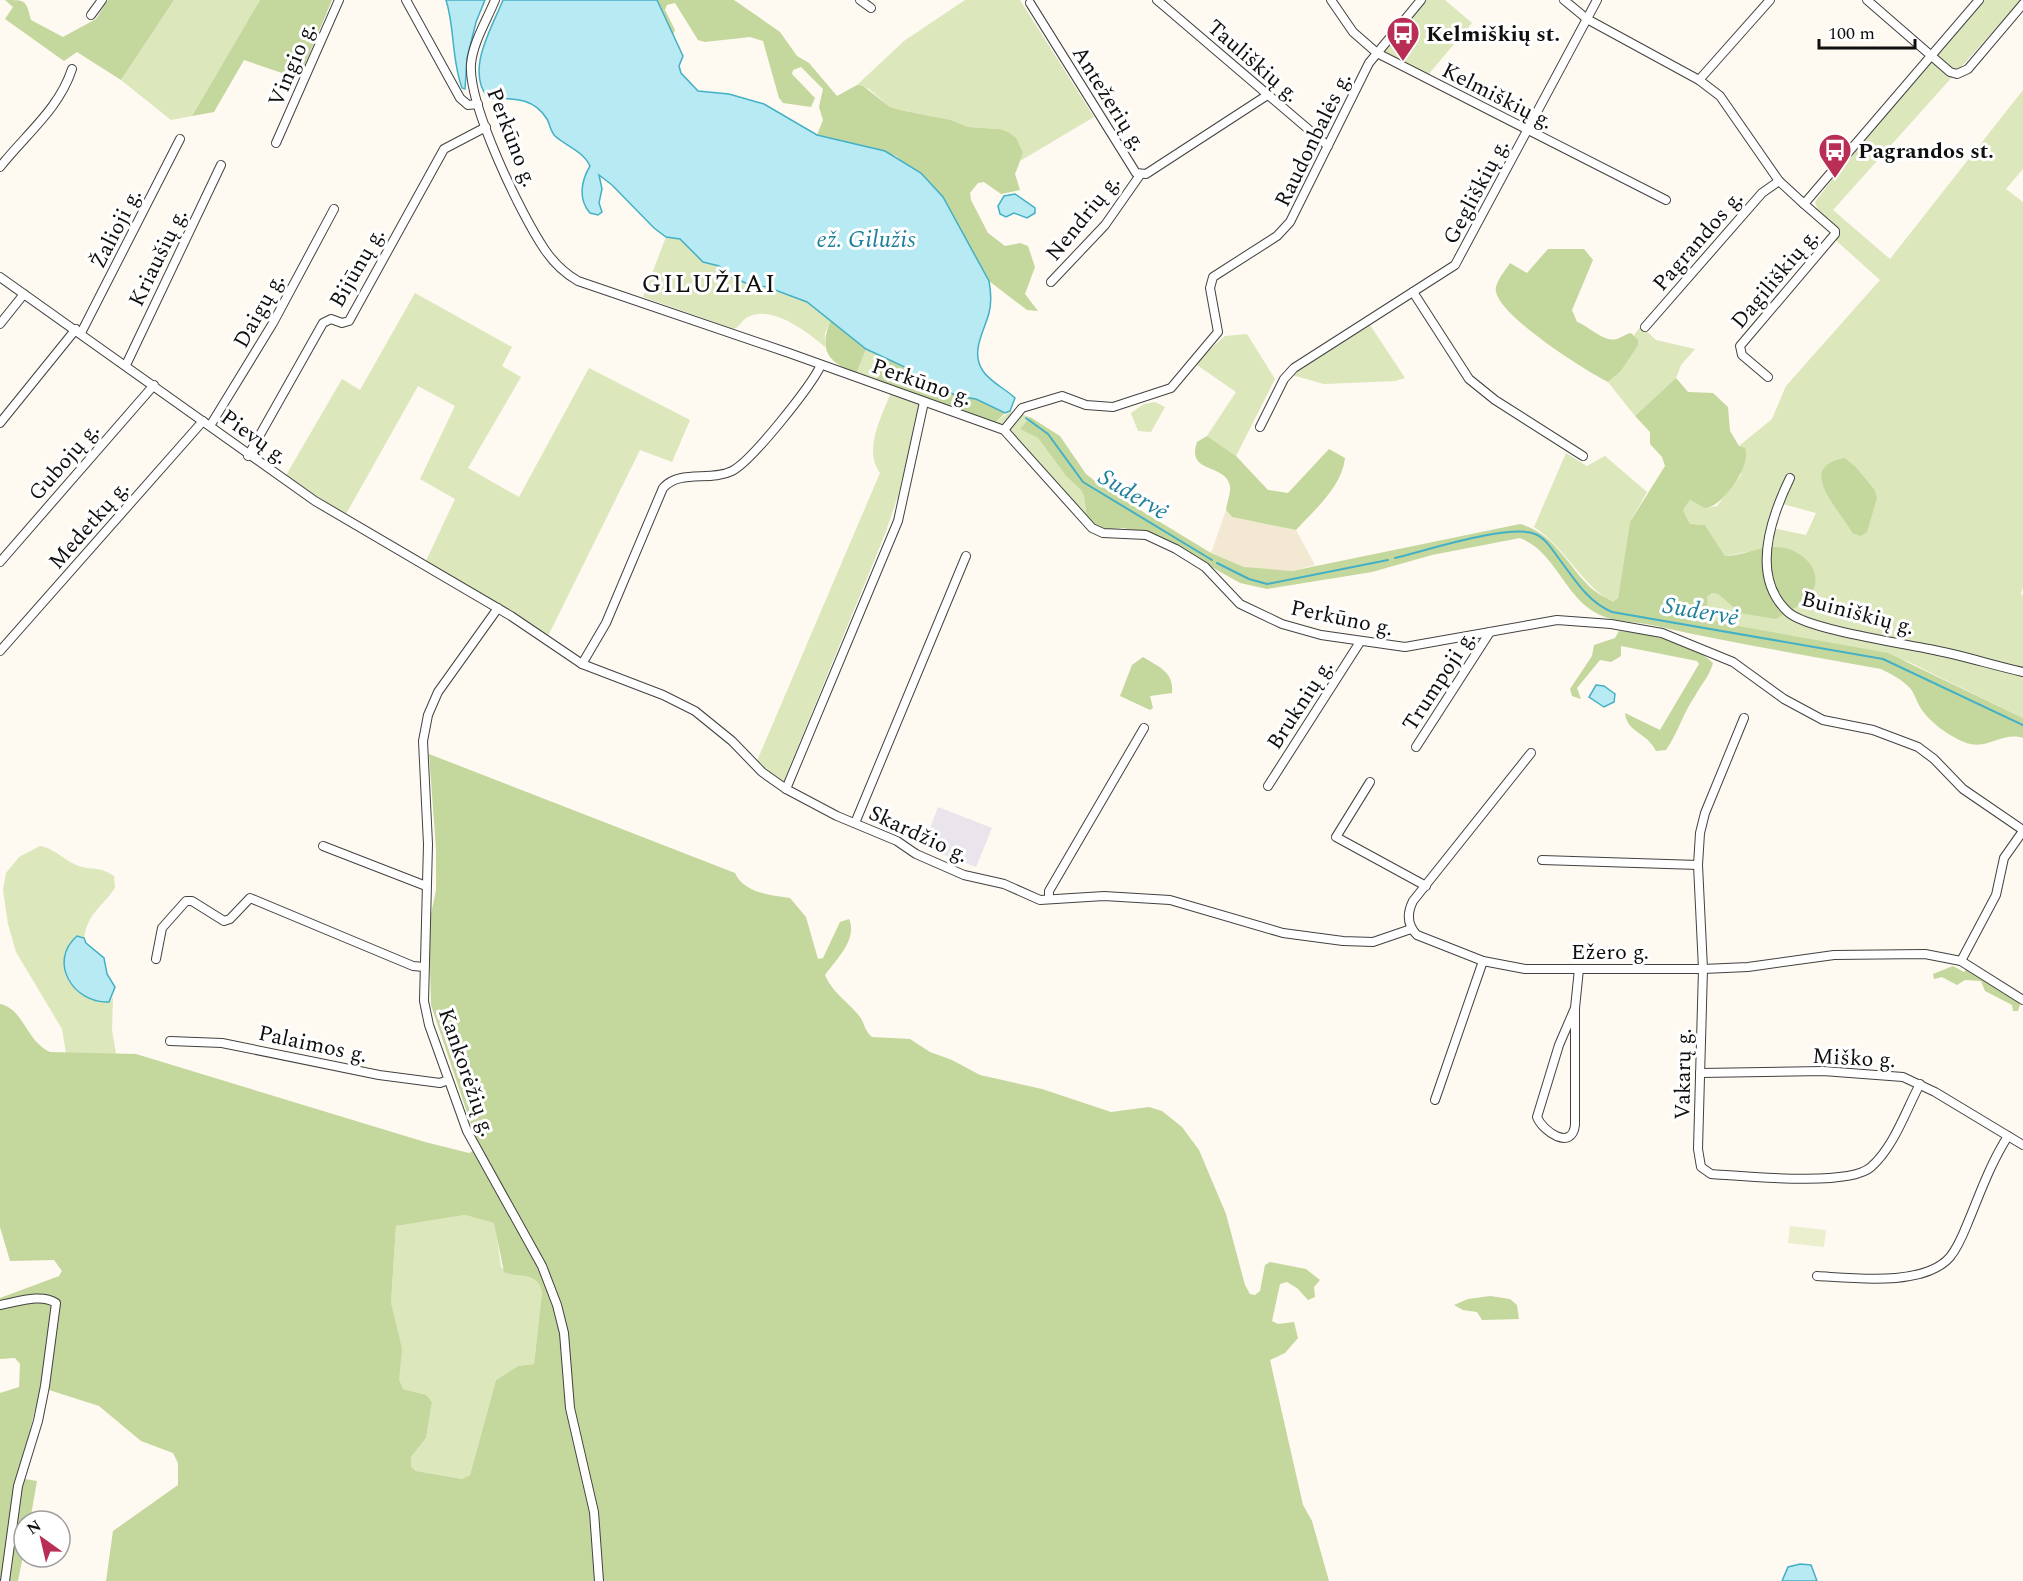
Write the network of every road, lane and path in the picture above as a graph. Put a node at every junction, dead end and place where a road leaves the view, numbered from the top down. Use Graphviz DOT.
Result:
graph roads {
  1 [pos="102,0"];
  2 [pos="339,0"];
  3 [pos="406,0"];
  4 [pos="495,0"];
  5 [pos="860,0"];
  6 [pos="1331,0"];
  7 [pos="1421,0"];
  8 [pos="1564,0"];
  9 [pos="1597,0"];
  10 [pos="1770,0"];
  11 [pos="1867,0"];
  12 [pos="1980,0"];
  13 [pos="1164,2"];
  14 [pos="1030,3"];
  15 [pos="2023,4"];
  16 [pos="870,8"];
  17 [pos="91,15"];
  18 [pos="1587,19"];
  19 [pos="1377,53"];
  20 [pos="1932,56"];
  21 [pos="72,69"];
  22 [pos="1699,80"];
  23 [pos="1266,96"];
  24 [pos="478,104"];
  25 [pos="486,127"];
  26 [pos="1528,130"];
  27 [pos="180,139"];
  28 [pos="276,143"];
  29 [pos="1328,146"];
  30 [pos="221,165"];
  31 [pos="0,167"];
  32 [pos="1140,175"];
  33 [pos="1779,181"];
  34 [pos="1666,200"];
  35 [pos="1803,204"];
  36 [pos="334,209"];
  37 [pos="0,277"];
  38 [pos="1051,282"];
  39 [pos="1413,292"];
  40 [pos="24,294"];
  41 [pos="0,324"];
  42 [pos="1645,327"];
  43 [pos="79,331"];
  44 [pos="126,365"];
  45 [pos="821,365"];
  46 [pos="1768,377"];
  47 [pos="154,386"];
  48 [pos="924,402"];
  49 [pos="0,423"];
  50 [pos="206,423"];
  51 [pos="1260,427"];
  52 [pos="1004,430"];
  53 [pos="248,456"];
  54 [pos="1583,456"];
  55 [pos="1790,478"];
  56 [pos="966,555"];
  57 [pos="0,562"];
  58 [pos="498,608"];
  59 [pos="1490,632"];
  60 [pos="1360,642"];
  61 [pos="0,651"];
  62 [pos="582,664"];
  63 [pos="2023,672"];
  64 [pos="1744,718"];
  65 [pos="1144,728"];
  66 [pos="1416,747"];
  67 [pos="1531,753"];
  68 [pos="1370,782"];
  69 [pos="1268,786"];
  70 [pos="786,789"];
  71 [pos="855,823"];
  72 [pos="2023,830"];
  73 [pos="323,846"];
  74 [pos="1542,860"];
  75 [pos="1698,865"];
  76 [pos="1426,885"];
  77 [pos="426,886"];
  78 [pos="1049,899"];
  79 [pos="1411,929"];
  80 [pos="156,959"];
  81 [pos="1483,961"];
  82 [pos="1961,961"];
  83 [pos="424,967"];
  84 [pos="1579,969"];
  85 [pos="1703,969"];
  86 [pos="2023,1000"];
  87 [pos="1575,1008"];
  88 [pos="170,1041"];
  89 [pos="1700,1073"];
  90 [pos="448,1080"];
  91 [pos="1920,1084"];
  92 [pos="1435,1100"];
  93 [pos="2008,1136"];
  94 [pos="2023,1145"];
  95 [pos="1817,1276"];
  96 [pos="0,1305"];
  97 [pos="5,1581"];
  98 [pos="599,1581"];
  1 -- 17 [label="street"];
  2 -- 28 [label="street, Vingio g."];
  3 -- 24 [label="street"];
  4 -- 24 [label="street, Perkūno g."];
  5 -- 16 [label="street"];
  6 -- 19 [label="street, Kelmiškių g."];
  7 -- 19 [label="street, Raudonbalės g."];
  8 -- 18 [label="street"];
  9 -- 18 [label="street, Gegliškių g."];
  10 -- 22 [label="street"];
  11 -- 20 [label="street"];
  12 -- 20 [label="street"];
  13 -- 23 [label="street, Tauliškių g."];
  14 -- 32 [label="street, Antežerių g."];
  15 -- 20 [label="street"];
  18 -- 22 [label="street"];
  18 -- 26 [label="street, Gegliškių g."];
  19 -- 26 [label="street, Kelmiškių g."];
  19 -- 29 [label="street, Raudonbalės g."];
  20 -- 35 [label="street"];
  21 -- 31 [label="street"];
  22 -- 33 [label="street"];
  23 -- 29 [label="street, Tauliškių g."];
  23 -- 32 [label="street, Antežerių g."];
  24 -- 25 [label="street, Perkūno g."];
  25 -- 45 [label="street, Perkūno g."];
  25 -- 53 [label="street, Bijūnų g."];
  26 -- 34 [label="street, Kelmiškių g."];
  26 -- 39 [label="street, Gegliškių g."];
  27 -- 43 [label="street, Žalioji g."];
  29 -- 52 [label="street, Raudonbalės g."];
  30 -- 44 [label="street, Kriaušių g."];
  32 -- 38 [label="street, Nendrių g."];
  33 -- 35 [label="street"];
  33 -- 42 [label="street, Pagrandos g."];
  35 -- 46 [label="street, Dagiliškių g."];
  36 -- 50 [label="street, Daigų g."];
  37 -- 40 [label="street, Pievų g."];
  39 -- 51 [label="street, Gegliškių g."];
  39 -- 54 [label="street"];
  40 -- 41 [label="street"];
  40 -- 43 [label="street, Pievų g."];
  43 -- 44 [label="street, Pievų g."];
  43 -- 49 [label="street, Žalioji g."];
  44 -- 47 [label="street, Pievų g."];
  45 -- 48 [label="street, Perkūno g."];
  45 -- 62 [label="street"];
  47 -- 50 [label="street, Pievų g."];
  47 -- 57 [label="street, Gubojų g."];
  48 -- 52 [label="street, Perkūno g."];
  48 -- 70 [label="street"];
  50 -- 53 [label="street, Pievų g."];
  50 -- 61 [label="street, Medetkų g."];
  52 -- 60 [label="street, Perkūno g."];
  53 -- 58 [label="street, Pievų g."];
  55 -- 63 [label="street, Buiniškių g."];
  56 -- 71 [label="street"];
  58 -- 62 [label="street, Skardžio g."];
  58 -- 77 [label="street, Kankorėžių g."];
  59 -- 60 [label="street, Perkūno g."];
  59 -- 66 [label="street, Trumpoji g."];
  59 -- 72 [label="street, Perkūno g."];
  60 -- 69 [label="street, Bruknių g."];
  62 -- 70 [label="street, Skardžio g."];
  64 -- 75 [label="street, Vakarų g."];
  65 -- 78 [label="street"];
  67 -- 76 [label="street"];
  68 -- 76 [label="street"];
  70 -- 71 [label="street, Skardžio g."];
  71 -- 78 [label="street, Skardžio g."];
  72 -- 82 [label="street"];
  73 -- 77 [label="street"];
  74 -- 75 [label="street"];
  75 -- 85 [label="street, Vakarų g."];
  76 -- 79 [label="street"];
  77 -- 83 [label="street, Kankorėžių g."];
  78 -- 79 [label="street, Skardžio g."];
  79 -- 81 [label="street, Ežero g."];
  80 -- 83 [label="street"];
  81 -- 84 [label="street, Ežero g."];
  81 -- 92 [label="street"];
  82 -- 85 [label="street, Ežero g."];
  82 -- 86 [label="street, Ežero g."];
  83 -- 90 [label="street, Kankorėžių g."];
  84 -- 85 [label="street, Ežero g."];
  84 -- 87 [label="street"];
  85 -- 89 [label="street, Vakarų g."];
  87 -- 87 [label="street"];
  88 -- 90 [label="street, Palaimos g."];
  89 -- 91 [label="street, Miško g."];
  89 -- 91 [label="street, Vakarų g."];
  90 -- 98 [label="street, Kankorėžių g."];
  91 -- 93 [label="street, Miško g."];
  93 -- 94 [label="street, Miško g."];
  93 -- 95 [label="street"];
  96 -- 97 [label="street"];
}
